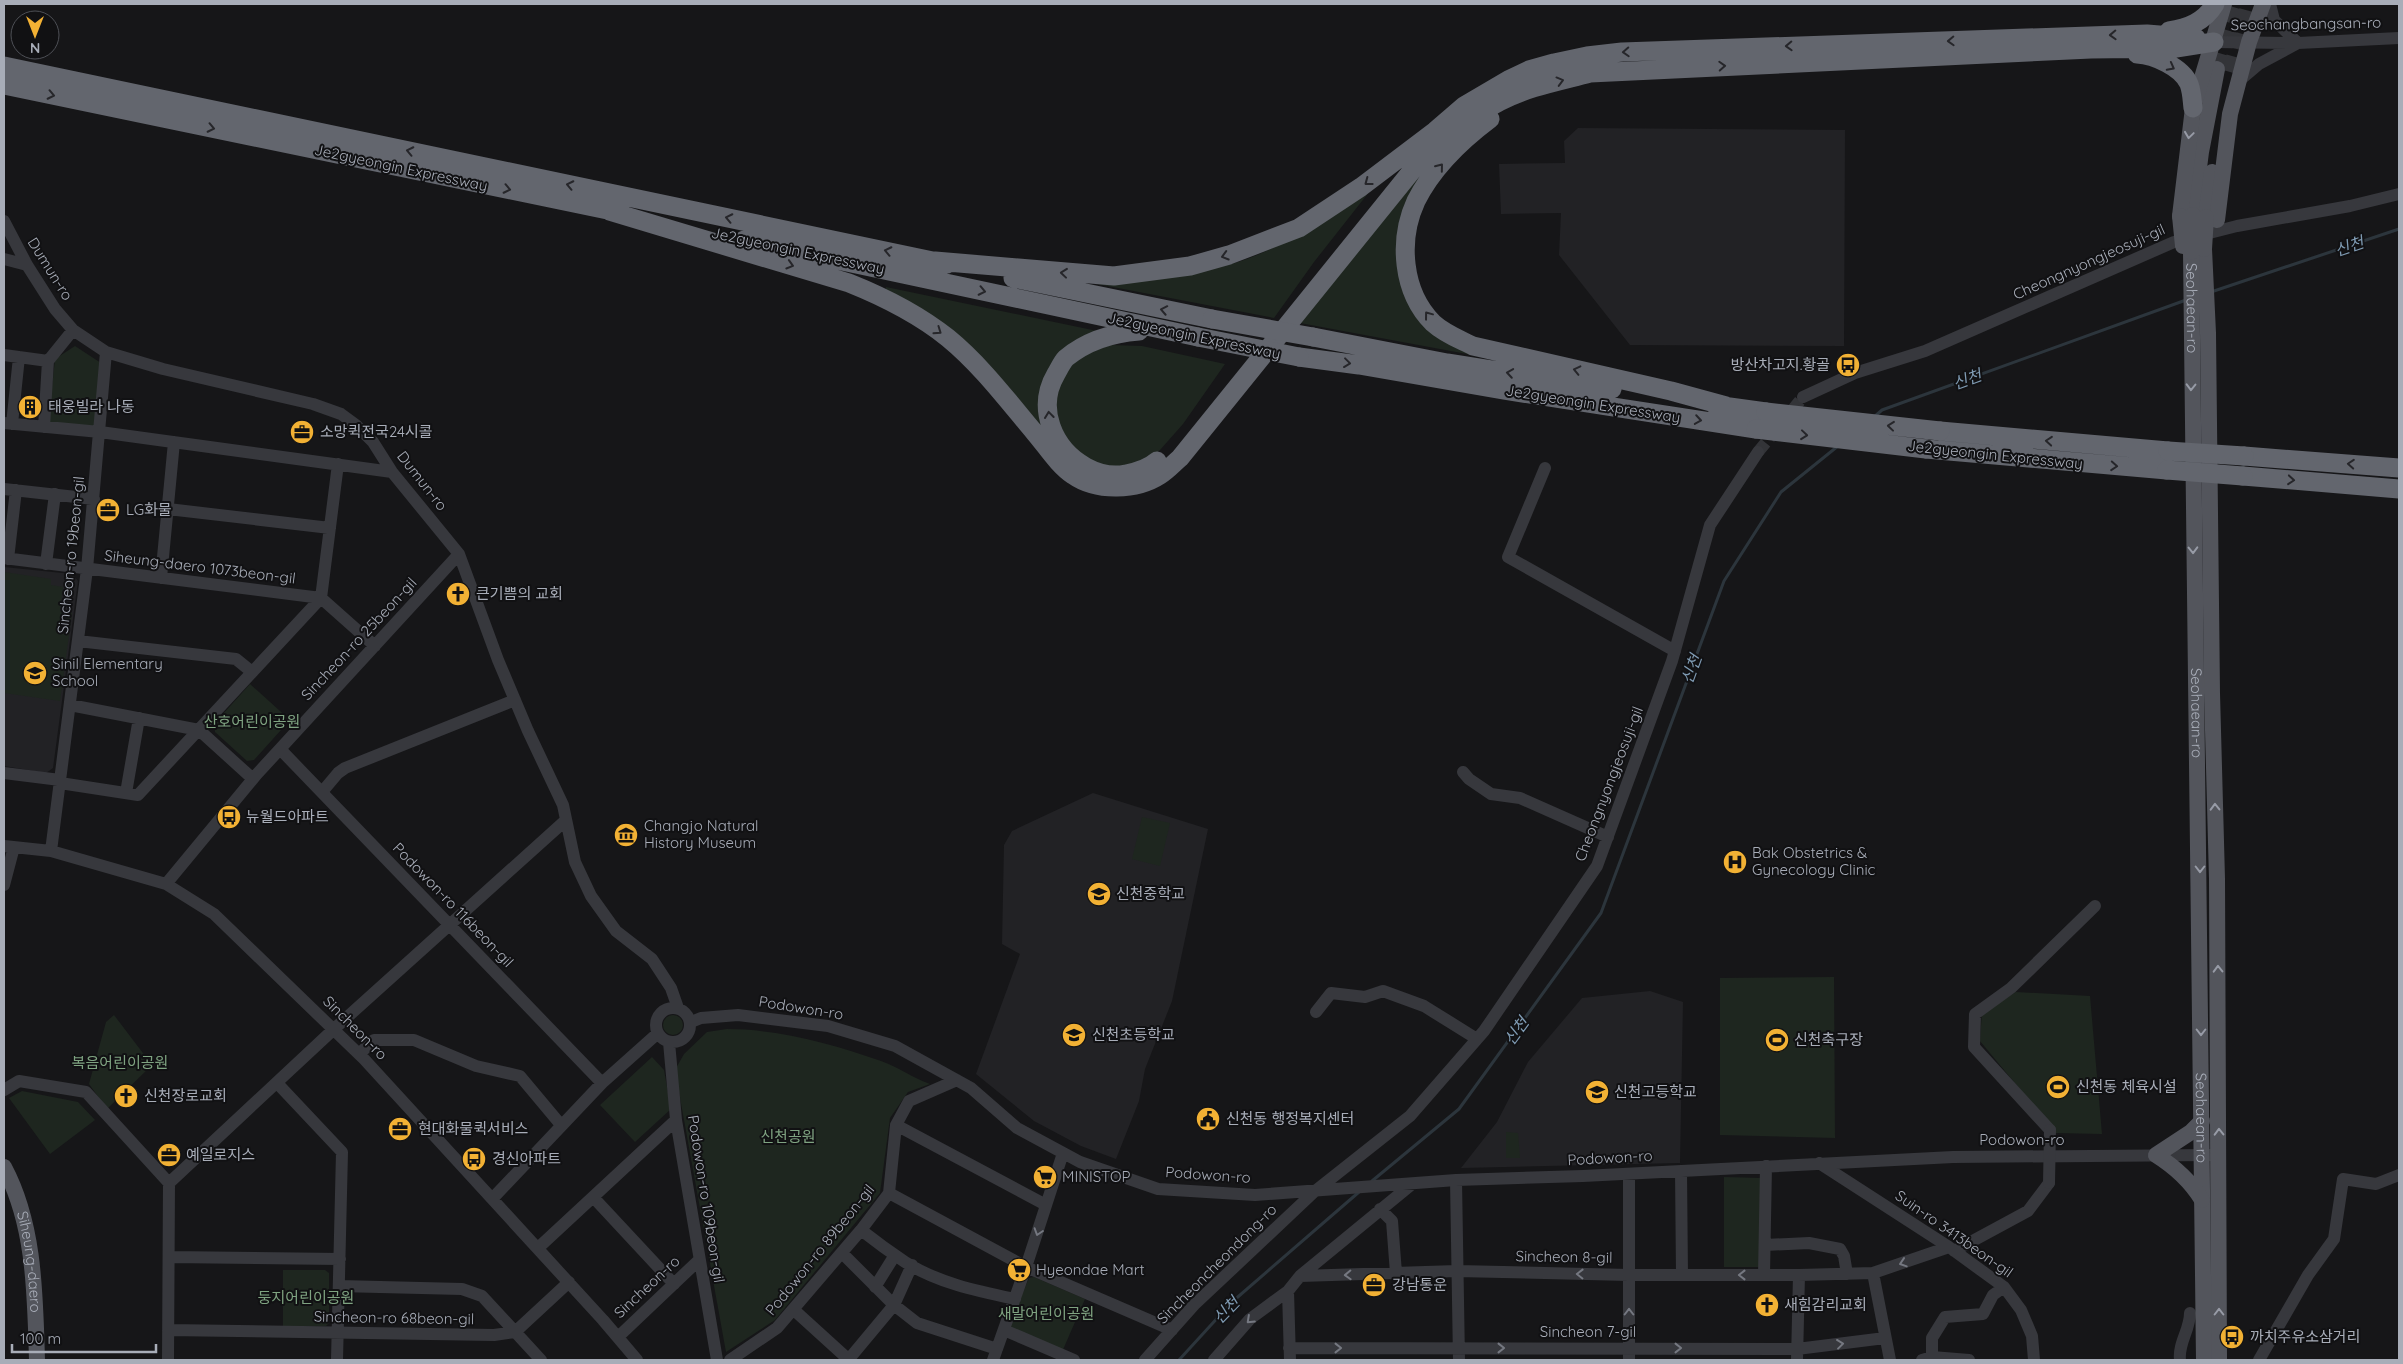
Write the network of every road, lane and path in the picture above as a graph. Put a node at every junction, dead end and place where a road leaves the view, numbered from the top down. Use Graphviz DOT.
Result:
graph roads {
  1 [pos="2215,4"];
  2 [pos="2224,4"];
  3 [pos="2263,4"];
  4 [pos="2270,4"];
  5 [pos="2147,34"];
  6 [pos="2399,38"];
  7 [pos="2214,42"];
  8 [pos="2249,42"];
  9 [pos="2298,43"];
  10 [pos="2091,50"];
  11 [pos="4,66"];
  12 [pos="2229,74"];
  13 [pos="4,85"];
  14 [pos="1533,88"];
  15 [pos="2193,108"];
  16 [pos="1435,132"];
  17 [pos="2399,194"];
  18 [pos="609,211"];
  19 [pos="2199,217"];
  20 [pos="4,221"];
  21 [pos="2198,250"];
  22 [pos="4,259"];
  23 [pos="935,261"];
  24 [pos="27,266"];
  25 [pos="2200,272"];
  26 [pos="73,330"];
  27 [pos="1171,331"];
  28 [pos="106,352"];
  29 [pos="4,355"];
  30 [pos="19,357"];
  31 [pos="48,361"];
  32 [pos="1803,397"];
  33 [pos="1726,406"];
  34 [pos="8,423"];
  35 [pos="44,427"];
  36 [pos="100,432"];
  37 [pos="174,442"];
  38 [pos="1758,452"];
  39 [pos="2167,461"];
  40 [pos="338,464"];
  41 [pos="1544,468"];
  42 [pos="2399,468"];
  43 [pos="392,472"];
  44 [pos="10,489"];
  45 [pos="2399,489"];
  46 [pos="55,494"];
  47 [pos="94,499"];
  48 [pos="168,509"];
  49 [pos="330,528"];
  50 [pos="459,554"];
  51 [pos="6,559"];
  52 [pos="46,564"];
  53 [pos="87,569"];
  54 [pos="161,578"];
  55 [pos="321,598"];
  56 [pos="78,641"];
  57 [pos="375,646"];
  58 [pos="1675,651"];
  59 [pos="252,672"];
  60 [pos="515,700"];
  61 [pos="70,705"];
  62 [pos="139,718"];
  63 [pos="199,730"];
  64 [pos="280,749"];
  65 [pos="1463,772"];
  66 [pos="4,773"];
  67 [pos="253,779"];
  68 [pos="60,781"];
  69 [pos="322,792"];
  70 [pos="126,793"];
  71 [pos="566,820"];
  72 [pos="1608,837"];
  73 [pos="9,846"];
  74 [pos="51,852"];
  75 [pos="166,884"];
  76 [pos="4,885"];
  77 [pos="2095,906"];
  78 [pos="450,925"];
  79 [pos="678,1008"];
  80 [pos="1316,1012"];
  81 [pos="690,1022"];
  82 [pos="334,1029"];
  83 [pos="658,1033"];
  84 [pos="1477,1039"];
  85 [pos="669,1042"];
  86 [pos="359,1054"];
  87 [pos="957,1080"];
  88 [pos="277,1083"];
  89 [pos="602,1083"];
  90 [pos="4,1090"];
  91 [pos="676,1120"];
  92 [pos="2202,1121"];
  93 [pos="561,1125"];
  94 [pos="896,1125"];
  95 [pos="1063,1153"];
  96 [pos="2156,1155"];
  97 [pos="2202,1155"];
  98 [pos="2220,1155"];
  99 [pos="1819,1164"];
  100 [pos="1766,1166"];
  101 [pos="4,1167"];
  102 [pos="1681,1171"];
  103 [pos="1629,1174"];
  104 [pos="2399,1175"];
  105 [pos="1456,1180"];
  106 [pos="169,1183"];
  107 [pos="1408,1184"];
  108 [pos="1319,1192"];
  109 [pos="889,1194"];
  110 [pos="593,1197"];
  111 [pos="493,1198"];
  112 [pos="2202,1200"];
  113 [pos="1046,1205"];
  114 [pos="1380,1209"];
  115 [pos="861,1230"];
  116 [pos="1765,1245"];
  117 [pos="538,1248"];
  118 [pos="1951,1249"];
  119 [pos="842,1253"];
  120 [pos="896,1255"];
  121 [pos="169,1257"];
  122 [pos="340,1259"];
  123 [pos="699,1260"];
  124 [pos="912,1265"];
  125 [pos="1026,1267"];
  126 [pos="1457,1272"];
  127 [pos="1396,1273"];
  128 [pos="1872,1273"];
  129 [pos="1847,1274"];
  130 [pos="1629,1275"];
  131 [pos="1682,1275"];
  132 [pos="1764,1275"];
  133 [pos="1799,1275"];
  134 [pos="1300,1276"];
  135 [pos="569,1282"];
  136 [pos="674,1284"];
  137 [pos="339,1286"];
  138 [pos="875,1287"];
  139 [pos="2004,1287"];
  140 [pos="1288,1291"];
  141 [pos="1014,1299"];
  142 [pos="894,1305"];
  143 [pos="794,1310"];
  144 [pos="2190,1313"];
  145 [pos="168,1330"];
  146 [pos="1004,1330"];
  147 [pos="1172,1330"];
  148 [pos="515,1332"];
  149 [pos="338,1334"];
  150 [pos="618,1337"];
  151 [pos="1885,1338"];
  152 [pos="1290,1354"];
  153 [pos="1459,1354"];
  154 [pos="1629,1354"];
  155 [pos="995,1355"];
  156 [pos="1797,1355"];
  157 [pos="1927,1359"];
  158 [pos="36,1360"];
  159 [pos="168,1360"];
  160 [pos="337,1360"];
  161 [pos="541,1360"];
  162 [pos="637,1360"];
  163 [pos="717,1360"];
  164 [pos="730,1360"];
  165 [pos="849,1360"];
  166 [pos="1074,1360"];
  167 [pos="1145,1360"];
  168 [pos="1214,1360"];
  169 [pos="1890,1360"];
  170 [pos="1969,1360"];
  171 [pos="2034,1360"];
  172 [pos="2180,1360"];
  173 [pos="2204,1360"];
  174 [pos="2219,1360"];
  175 [pos="2259,1360"];
  1 -- 5 [label="highway"];
  2 -- 7 [label="main road"];
  3 -- 8 [label="main road"];
  4 -- 9 [label="street"];
  5 -- 7 [label="highway"];
  5 -- 16 [label="highway, one-way"];
  6 -- 9 [label="street, Seochangbangsan-ro"];
  7 -- 8 [label="street, Seochangbangsan-ro"];
  7 -- 10 [label="highway"];
  7 -- 15 [label="main road"];
  8 -- 9 [label="street, Seochangbangsan-ro"];
  8 -- 12 [label="main road"];
  9 -- 12 [label="street"];
  14 -- 10 [label="highway, one-way"];
  10 -- 15 [label="highway, one-way"];
  23 -- 11 [label="highway, Je2gyeongin Expressway, one-way"];
  12 -- 19 [label="main road"];
  12 -- 19 [label="main road, Seohaean-ro"];
  13 -- 18 [label="highway, Je2gyeongin Expressway, one-way"];
  18 -- 14 [label="highway, one-way"];
  33 -- 14 [label="highway, one-way"];
  15 -- 19 [label="main road, one-way"];
  16 -- 23 [label="highway, one-way"];
  16 -- 27 [label="highway, one-way"];
  17 -- 32 [label="street, Cheongnyongjeosuji-gil"];
  18 -- 27 [label="highway, Je2gyeongin Expressway, one-way"];
  19 -- 21 [label="main road, bridge"];
  19 -- 21 [label="main road, Seohaean-ro, bridge"];
  20 -- 24 [label="street, Dumun-ro"];
  21 -- 25 [label="main road"];
  21 -- 25 [label="main road"];
  22 -- 24 [label="street"];
  33 -- 23 [label="highway, Je2gyeongin Expressway, one-way, bridge"];
  24 -- 26 [label="street, Dumun-ro"];
  25 -- 92 [label="main road, Seohaean-ro, one-way"];
  98 -- 25 [label="main road, Seohaean-ro, one-way"];
  26 -- 28 [label="street, Dumun-ro"];
  26 -- 31 [label="street"];
  27 -- 39 [label="highway, Je2gyeongin Expressway, one-way, bridge"];
  28 -- 36 [label="street, Sincheon-ro 19beon-gil"];
  28 -- 43 [label="street, Dumun-ro"];
  29 -- 30 [label="street"];
  30 -- 31 [label="street"];
  30 -- 34 [label="street"];
  31 -- 35 [label="street"];
  39 -- 33 [label="highway, Je2gyeongin Expressway, one-way, bridge"];
  34 -- 35 [label="street"];
  35 -- 36 [label="street"];
  36 -- 37 [label="street"];
  36 -- 47 [label="street, Sincheon-ro 19beon-gil"];
  37 -- 40 [label="street"];
  37 -- 48 [label="street"];
  38 -- 58 [label="street, Cheongnyongjeosuji-gil"];
  42 -- 39 [label="highway, Je2gyeongin Expressway, one-way, bridge"];
  39 -- 45 [label="highway, Je2gyeongin Expressway, one-way, bridge"];
  40 -- 43 [label="street"];
  40 -- 49 [label="street"];
  41 -- 58 [label="street"];
  43 -- 50 [label="street, Dumun-ro"];
  44 -- 46 [label="street"];
  44 -- 51 [label="street"];
  46 -- 47 [label="street"];
  46 -- 52 [label="street"];
  47 -- 53 [label="street, Sincheon-ro 19beon-gil"];
  48 -- 49 [label="street"];
  48 -- 54 [label="street"];
  49 -- 55 [label="street"];
  50 -- 57 [label="street, Sincheon-ro 25beon-gil"];
  50 -- 60 [label="street, Dumun-ro"];
  51 -- 52 [label="street, Siheung-daero 1073beon-gil"];
  52 -- 53 [label="street, Siheung-daero 1073beon-gil"];
  53 -- 54 [label="street, Siheung-daero 1073beon-gil"];
  53 -- 56 [label="street, Sincheon-ro 19beon-gil"];
  54 -- 55 [label="street, Siheung-daero 1073beon-gil"];
  55 -- 57 [label="street"];
  55 -- 59 [label="street"];
  56 -- 59 [label="street"];
  56 -- 61 [label="street, Sincheon-ro 19beon-gil"];
  57 -- 64 [label="street, Sincheon-ro 25beon-gil"];
  58 -- 72 [label="street, Cheongnyongjeosuji-gil"];
  59 -- 63 [label="street"];
  60 -- 69 [label="street"];
  60 -- 71 [label="street, Dumun-ro"];
  61 -- 62 [label="street"];
  61 -- 68 [label="street, Sincheon-ro 19beon-gil"];
  62 -- 63 [label="street"];
  62 -- 70 [label="street"];
  63 -- 67 [label="street"];
  63 -- 70 [label="street"];
  64 -- 67 [label="street, Sincheon-ro 25beon-gil"];
  64 -- 69 [label="street, Podowon-ro 116beon-gil"];
  65 -- 72 [label="street"];
  66 -- 68 [label="street"];
  67 -- 75 [label="street, Sincheon-ro 25beon-gil"];
  68 -- 70 [label="street"];
  68 -- 74 [label="street, Sincheon-ro 19beon-gil"];
  69 -- 78 [label="street, Podowon-ro 116beon-gil"];
  71 -- 78 [label="street"];
  71 -- 79 [label="street, Dumun-ro"];
  72 -- 84 [label="street, Cheongnyongjeosuji-gil"];
  73 -- 74 [label="street, Sincheon-ro"];
  73 -- 76 [label="street"];
  74 -- 75 [label="street, Sincheon-ro"];
  75 -- 82 [label="street, Sincheon-ro"];
  77 -- 118 [label="street, Sincheon 8-gil, bridge"];
  78 -- 82 [label="street"];
  78 -- 89 [label="street, Podowon-ro 116beon-gil"];
  79 -- 81 [label="street"];
  79 -- 83 [label="street"];
  80 -- 84 [label="street"];
  81 -- 85 [label="street"];
  81 -- 87 [label="street, Podowon-ro"];
  82 -- 86 [label="street, Sincheon-ro"];
  82 -- 88 [label="street"];
  83 -- 85 [label="street"];
  83 -- 89 [label="street"];
  84 -- 108 [label="street, Cheongnyongjeosuji-gil"];
  85 -- 91 [label="street, Podowon-ro 109beon-gil"];
  86 -- 93 [label="street"];
  86 -- 111 [label="street, Sincheon-ro"];
  87 -- 94 [label="street, Podowon-ro 89beon-gil"];
  87 -- 95 [label="street, Podowon-ro"];
  88 -- 106 [label="street"];
  88 -- 122 [label="street"];
  89 -- 93 [label="street"];
  90 -- 106 [label="street"];
  91 -- 110 [label="street"];
  91 -- 123 [label="street, Podowon-ro 109beon-gil"];
  92 -- 96 [label="main road"];
  92 -- 97 [label="main road, Seohaean-ro"];
  93 -- 111 [label="street"];
  94 -- 109 [label="street, Podowon-ro 89beon-gil"];
  94 -- 113 [label="street"];
  95 -- 108 [label="street, Podowon-ro"];
  95 -- 113 [label="street"];
  96 -- 97 [label="street, Podowon-ro"];
  96 -- 99 [label="street, Podowon-ro"];
  96 -- 112 [label="main road"];
  97 -- 98 [label="street, Podowon-ro"];
  97 -- 112 [label="main road, Seohaean-ro"];
  174 -- 98 [label="main road, Seohaean-ro, one-way"];
  99 -- 100 [label="street, Podowon-ro"];
  99 -- 118 [label="street, Suin-ro 3413beon-gil"];
  100 -- 102 [label="street, Podowon-ro"];
  100 -- 116 [label="street"];
  101 -- 158 [label="main road, Siheung-daero"];
  102 -- 103 [label="street, Podowon-ro"];
  102 -- 131 [label="street"];
  103 -- 105 [label="street, Podowon-ro"];
  103 -- 130 [label="street"];
  104 -- 175 [label="street"];
  105 -- 107 [label="street, Podowon-ro"];
  105 -- 126 [label="street"];
  106 -- 121 [label="street"];
  107 -- 108 [label="street, Podowon-ro"];
  107 -- 114 [label="street"];
  108 -- 147 [label="street, Sincheoncheondong-ro"];
  109 -- 115 [label="street, Podowon-ro 89beon-gil"];
  109 -- 125 [label="street"];
  110 -- 117 [label="street"];
  110 -- 136 [label="street"];
  111 -- 117 [label="street, Sincheon-ro"];
  112 -- 173 [label="main road, Seohaean-ro"];
  113 -- 125 [label="street, one-way"];
  114 -- 127 [label="street"];
  114 -- 134 [label="street"];
  115 -- 119 [label="street, Podowon-ro 89beon-gil"];
  115 -- 120 [label="street"];
  116 -- 129 [label="street"];
  116 -- 132 [label="street"];
  117 -- 135 [label="street, Sincheon-ro"];
  118 -- 128 [label="street, Sincheon 8-gil, one-way"];
  118 -- 139 [label="street, Suin-ro 3413beon-gil"];
  119 -- 138 [label="street"];
  119 -- 143 [label="street, Podowon-ro 89beon-gil"];
  120 -- 124 [label="street"];
  120 -- 138 [label="street"];
  121 -- 122 [label="street"];
  121 -- 145 [label="street"];
  122 -- 137 [label="street"];
  123 -- 136 [label="street, Sincheon-ro"];
  123 -- 163 [label="street, Podowon-ro 109beon-gil"];
  124 -- 141 [label="street"];
  124 -- 142 [label="street"];
  125 -- 141 [label="street"];
  125 -- 147 [label="street"];
  126 -- 127 [label="street, Sincheon 8-gil"];
  130 -- 126 [label="street, Sincheon 8-gil, one-way"];
  126 -- 153 [label="street"];
  127 -- 134 [label="street, Sincheon 8-gil, one-way"];
  128 -- 129 [label="street, Sincheon 8-gil"];
  128 -- 151 [label="street"];
  129 -- 133 [label="street, Sincheon 8-gil"];
  130 -- 131 [label="street, Sincheon 8-gil"];
  154 -- 130 [label="street, one-way"];
  132 -- 131 [label="street, Sincheon 8-gil, one-way"];
  132 -- 133 [label="street, Sincheon 8-gil"];
  133 -- 156 [label="street"];
  134 -- 140 [label="street"];
  135 -- 148 [label="street"];
  135 -- 150 [label="street, Sincheon-ro"];
  136 -- 150 [label="street, Sincheon-ro"];
  137 -- 148 [label="street"];
  137 -- 149 [label="street"];
  138 -- 142 [label="street"];
  139 -- 157 [label="street"];
  139 -- 171 [label="street, Suin-ro 3413beon-gil"];
  140 -- 152 [label="street"];
  140 -- 168 [label="street, one-way"];
  141 -- 146 [label="street"];
  142 -- 155 [label="street"];
  142 -- 165 [label="street"];
  143 -- 164 [label="street, Podowon-ro 89beon-gil"];
  143 -- 165 [label="street"];
  144 -- 172 [label="street"];
  145 -- 149 [label="street, Sincheon-ro 68beon-gil"];
  145 -- 159 [label="street"];
  146 -- 155 [label="street"];
  146 -- 166 [label="street"];
  147 -- 167 [label="street, Sincheoncheondong-ro"];
  148 -- 149 [label="street, Sincheon-ro 68beon-gil"];
  148 -- 161 [label="street"];
  149 -- 160 [label="street"];
  150 -- 162 [label="street, Sincheon-ro"];
  156 -- 151 [label="street, Sincheon 7-gil, one-way"];
  151 -- 169 [label="street"];
  152 -- 153 [label="street, Sincheon 7-gil, one-way"];
  153 -- 154 [label="street, Sincheon 7-gil, one-way"];
  154 -- 156 [label="street, Sincheon 7-gil, one-way"];
  157 -- 170 [label="street"];
}
